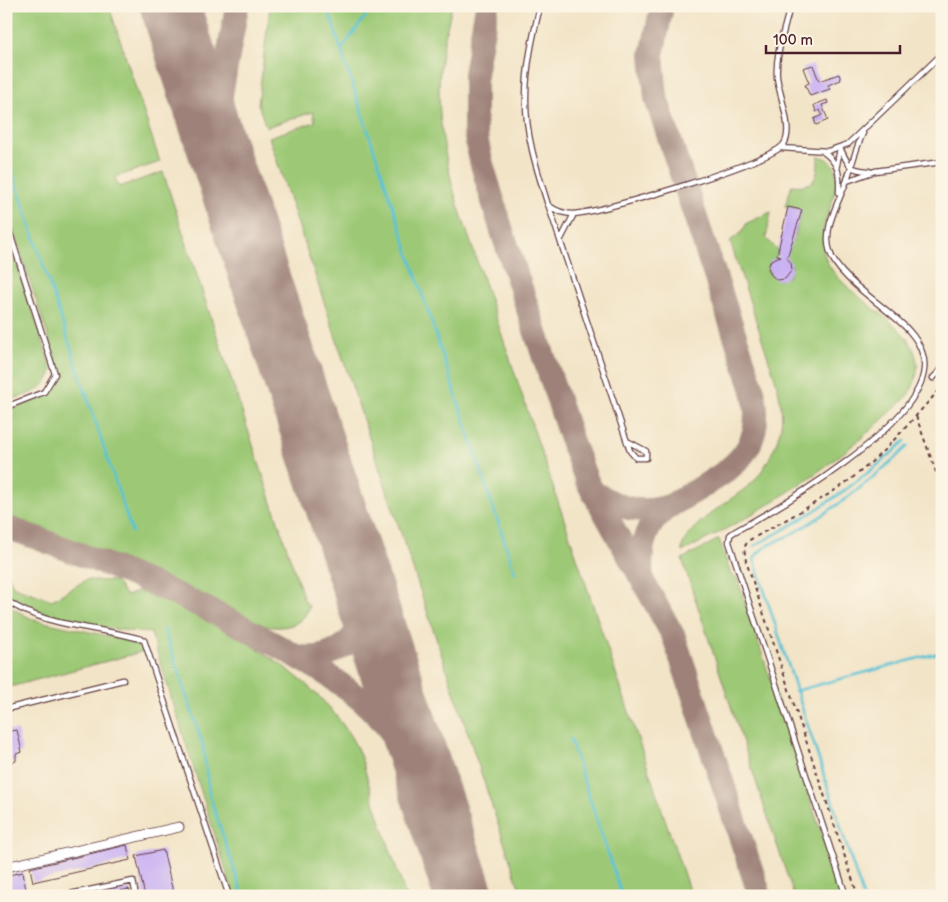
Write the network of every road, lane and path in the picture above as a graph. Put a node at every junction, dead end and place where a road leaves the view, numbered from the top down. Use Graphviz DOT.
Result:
graph roads {
  1 [pos="540,6"];
  2 [pos="790,6"];
  3 [pos="942,54"];
  4 [pos="862,133"];
  5 [pos="781,148"];
  6 [pos="840,148"];
  7 [pos="821,150"];
  8 [pos="942,162"];
  9 [pos="837,165"];
  10 [pos="850,168"];
  11 [pos="876,172"];
  12 [pos="847,181"];
  13 [pos="839,197"];
  14 [pos="548,205"];
  15 [pos="574,214"];
  16 [pos="6,221"];
  17 [pos="560,240"];
  18 [pos="942,369"];
  19 [pos="934,378"];
  20 [pos="942,387"];
  21 [pos="6,407"];
  22 [pos="916,416"];
  23 [pos="629,442"];
  24 [pos="942,489"];
  25 [pos="6,600"];
  26 [pos="123,680"];
  27 [pos="6,709"];
  28 [pos="179,827"];
  29 [pos="6,867"];
  30 [pos="60,896"];
  31 [pos="136,896"];
  32 [pos="229,896"];
  33 [pos="846,896"];
  34 [pos="858,896"];
  1 -- 14 [label="lane"];
  2 -- 5 [label="lane"];
  3 -- 4 [label="lane"];
  4 -- 6 [label="lane"];
  4 -- 10 [label="lane"];
  5 -- 7 [label="lane"];
  5 -- 15 [label="lane"];
  6 -- 7 [label="lane"];
  6 -- 9 [label="lane"];
  6 -- 10 [label="lane"];
  7 -- 9 [label="lane"];
  8 -- 11 [label="lane"];
  9 -- 13 [label="lane"];
  10 -- 11 [label="lane"];
  10 -- 12 [label="lane"];
  11 -- 12 [label="lane"];
  12 -- 13 [label="lane"];
  13 -- 33 [label="lane"];
  14 -- 15 [label="lane"];
  14 -- 17 [label="lane"];
  15 -- 17 [label="lane"];
  16 -- 21 [label="lane"];
  17 -- 23 [label="lane"];
  18 -- 19 [label="lane"];
  20 -- 22 [label="path"];
  22 -- 24 [label="path"];
  22 -- 34 [label="path"];
  23 -- 23 [label="lane"];
  25 -- 32 [label="lane"];
  26 -- 27 [label="lane"];
  28 -- 29 [label="street"];
  30 -- 31 [label="lane"];
}
